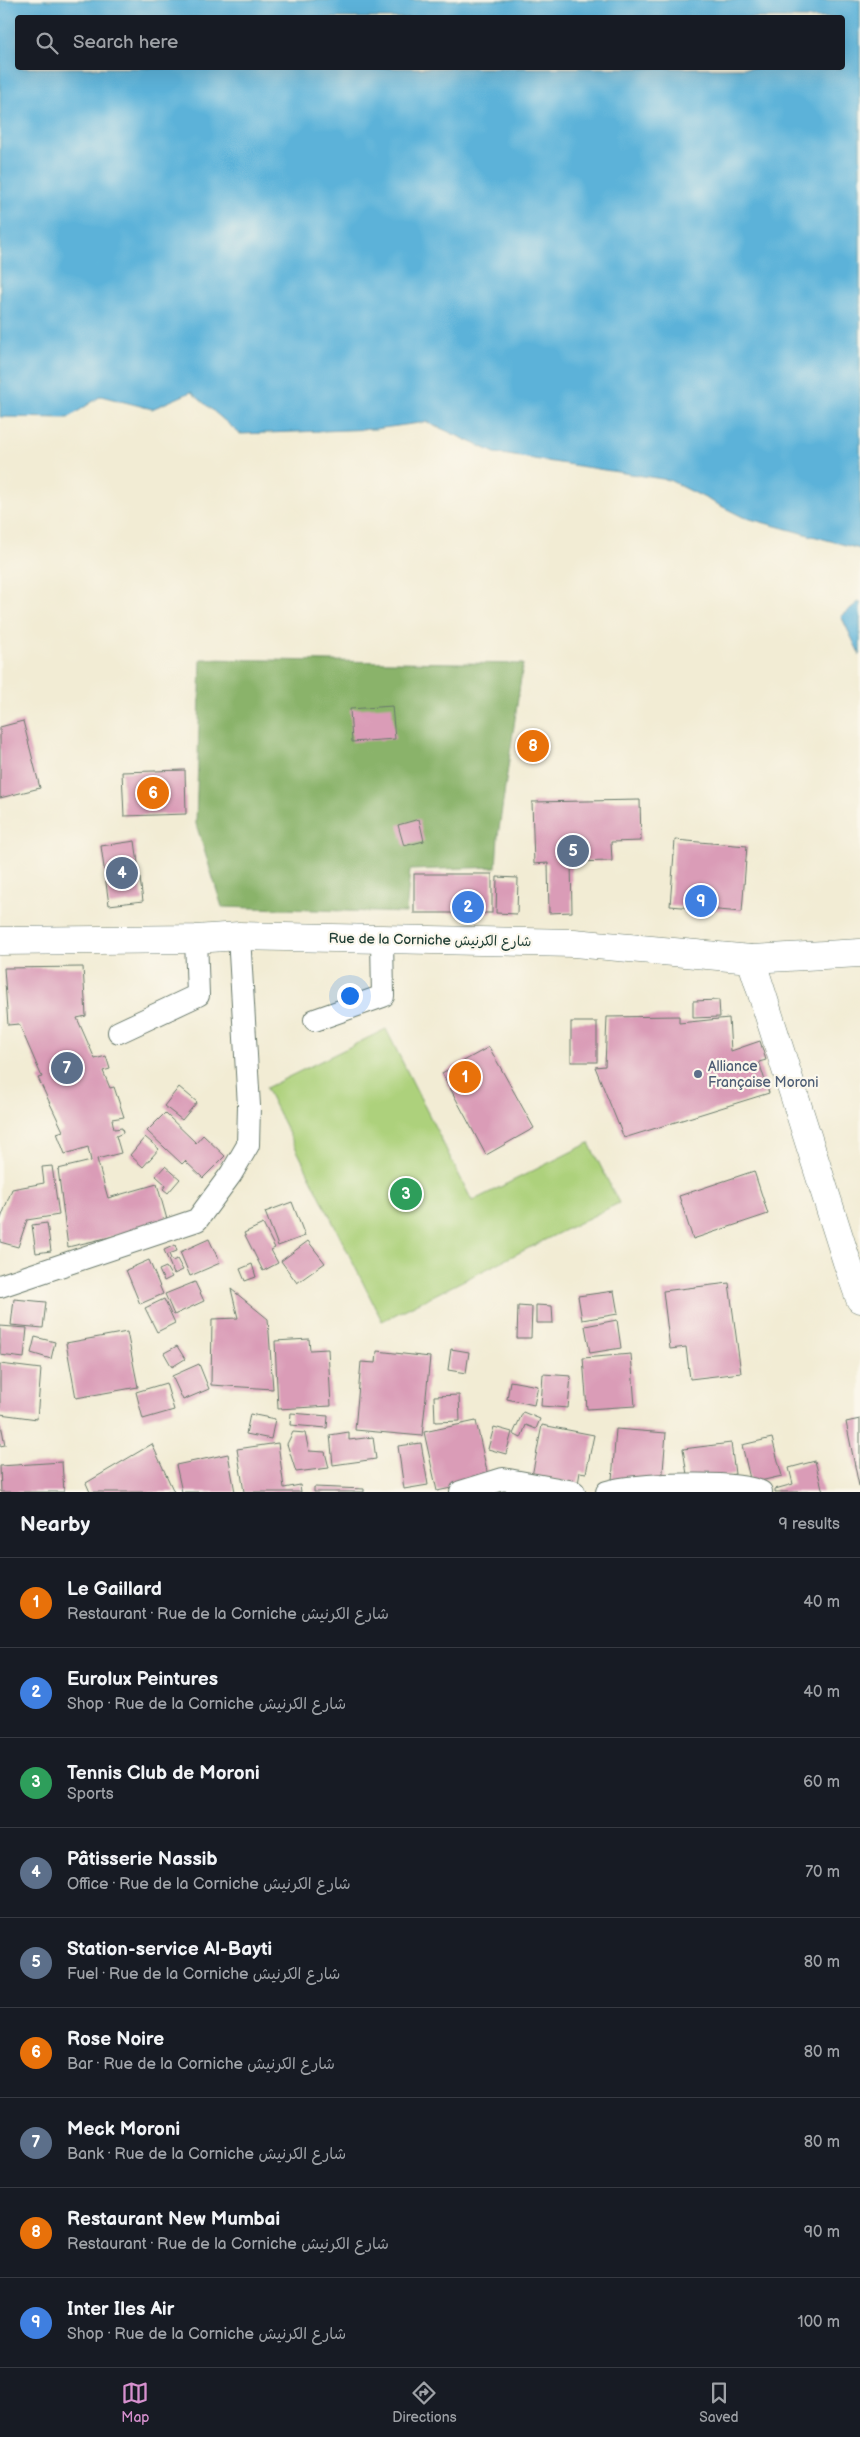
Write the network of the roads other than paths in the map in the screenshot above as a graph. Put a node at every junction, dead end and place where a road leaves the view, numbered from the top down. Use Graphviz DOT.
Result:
graph roads {
  1 [pos="239,936"];
  2 [pos="196,939"];
  3 [pos="382,940"];
  4 [pos="0,941"];
  5 [pos="860,952"];
  6 [pos="751,959"];
  7 [pos="315,1020"];
  8 [pos="119,1032"];
  9 [pos="0,1286"];
  10 [pos="860,1299"];
  11 [pos="461,1492"];
  12 [pos="574,1492"];
  13 [pos="607,1492"];
  14 [pos="761,1492"];
  1 -- 2 [label="main road, Rue de la Corniche شارع الكرنيش"];
  1 -- 3 [label="main road, Rue de la Corniche شارع الكرنيش"];
  1 -- 9 [label="street"];
  2 -- 4 [label="main road, Rue de la Corniche شارع الكرنيش"];
  2 -- 8 [label="street"];
  3 -- 6 [label="main road, Rue de la Corniche شارع الكرنيش"];
  3 -- 7 [label="street"];
  5 -- 6 [label="main road, Rue de la Corniche شارع الكرنيش"];
  6 -- 10 [label="main road"];
  11 -- 12 [label="street"];
  13 -- 14 [label="street"];
}
